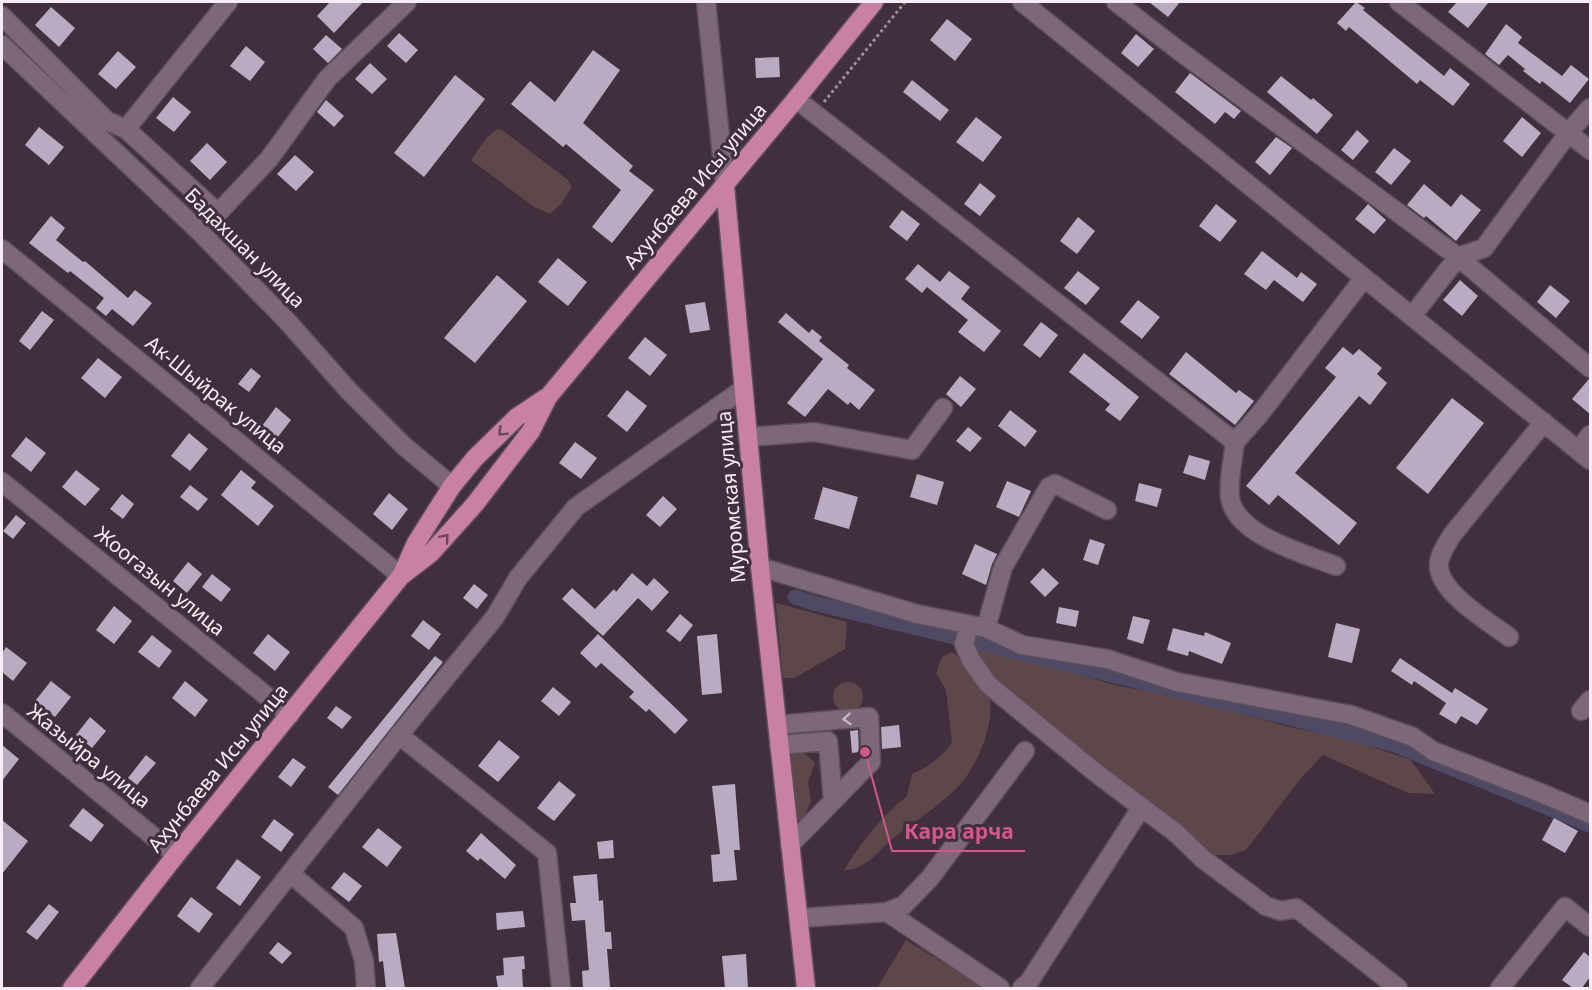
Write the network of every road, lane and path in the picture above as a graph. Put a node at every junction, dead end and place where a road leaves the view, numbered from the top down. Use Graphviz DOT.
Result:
graph roads {
  1 [pos="228,2"];
  2 [pos="407,2"];
  3 [pos="706,2"];
  4 [pos="874,2"];
  5 [pos="905,2"];
  6 [pos="1022,2"];
  7 [pos="1116,2"];
  8 [pos="1399,2"];
  9 [pos="2,16"];
  10 [pos="2,45"];
  11 [pos="796,99"];
  12 [pos="821,106"];
  13 [pos="1590,108"];
  14 [pos="126,129"];
  15 [pos="1569,132"];
  16 [pos="1590,150"];
  17 [pos="725,185"];
  18 [pos="2,249"];
  19 [pos="1458,258"];
  20 [pos="1364,278"];
  21 [pos="1412,316"];
  22 [pos="1590,368"];
  23 [pos="743,389"];
  24 [pos="548,397"];
  25 [pos="943,408"];
  26 [pos="1544,422"];
  27 [pos="1590,435"];
  28 [pos="748,436"];
  29 [pos="1235,442"];
  30 [pos="1585,455"];
  31 [pos="2,482"];
  32 [pos="452,486"];
  33 [pos="1107,510"];
  34 [pos="1336,566"];
  35 [pos="760,567"];
  36 [pos="401,576"];
  37 [pos="971,633"];
  38 [pos="1509,637"];
  39 [pos="2,713"];
  40 [pos="290,715"];
  41 [pos="777,726"];
  42 [pos="399,735"];
  43 [pos="779,745"];
  44 [pos="1025,751"];
  45 [pos="833,801"];
  46 [pos="1141,808"];
  47 [pos="1590,814"];
  48 [pos="790,844"];
  49 [pos="176,855"];
  50 [pos="290,873"];
  51 [pos="887,912"];
  52 [pos="800,918"];
  53 [pos="1590,927"];
  54 [pos="72,988"];
  55 [pos="200,988"];
  56 [pos="366,988"];
  57 [pos="561,988"];
  58 [pos="807,988"];
  59 [pos="1000,988"];
  60 [pos="1022,988"];
  61 [pos="1398,988"];
  62 [pos="1500,988"];
  1 -- 14 [label="street"];
  2 -- 14 [label="street"];
  3 -- 17 [label="street, Муромская улица"];
  4 -- 11 [label="main road, Ахунбаева Исы улица"];
  5 -- 12 [label="path"];
  6 -- 20 [label="street"];
  7 -- 19 [label="street"];
  8 -- 15 [label="street"];
  9 -- 14 [label="street"];
  10 -- 32 [label="street, Бадахшан улица"];
  11 -- 17 [label="main road, Ахунбаева Исы улица"];
  11 -- 29 [label="street"];
  13 -- 15 [label="street"];
  15 -- 16 [label="street"];
  15 -- 19 [label="street"];
  17 -- 23 [label="main road, Муромская улица"];
  17 -- 24 [label="main road, Ахунбаева Исы улица"];
  18 -- 36 [label="street, Ак-Шыйрак улица"];
  19 -- 21 [label="street"];
  19 -- 22 [label="street"];
  20 -- 21 [label="street"];
  20 -- 29 [label="street"];
  21 -- 26 [label="street"];
  23 -- 28 [label="main road, Муромская улица"];
  23 -- 42 [label="street"];
  24 -- 32 [label="main road, Ахунбаева Исы улица, one-way"];
  36 -- 24 [label="main road, Ахунбаева Исы улица, one-way"];
  25 -- 28 [label="street"];
  26 -- 30 [label="street"];
  26 -- 38 [label="street"];
  27 -- 30 [label="street"];
  28 -- 35 [label="main road, Муромская улица"];
  29 -- 34 [label="street"];
  31 -- 40 [label="street, Жоогазын улица"];
  32 -- 36 [label="main road, Ахунбаева Исы улица"];
  33 -- 37 [label="street"];
  35 -- 37 [label="street"];
  35 -- 41 [label="main road, Муромская улица"];
  36 -- 40 [label="main road, Ахунбаева Исы улица"];
  37 -- 46 [label="street"];
  37 -- 47 [label="street"];
  39 -- 49 [label="street, Жазыйра улица"];
  40 -- 49 [label="main road, Ахунбаева Исы улица"];
  41 -- 43 [label="main road, Муромская улица"];
  45 -- 41 [label="street, one-way"];
  42 -- 50 [label="street"];
  42 -- 57 [label="street"];
  43 -- 45 [label="street"];
  43 -- 48 [label="main road, Муромская улица"];
  44 -- 51 [label="street"];
  45 -- 48 [label="street"];
  46 -- 60 [label="street"];
  46 -- 61 [label="street"];
  48 -- 52 [label="main road, Муромская улица"];
  49 -- 54 [label="main road, Ахунбаева Исы улица"];
  50 -- 55 [label="street"];
  50 -- 56 [label="street"];
  51 -- 52 [label="street"];
  51 -- 59 [label="street"];
  52 -- 58 [label="main road, Муромская улица"];
  53 -- 62 [label="street"];
}
